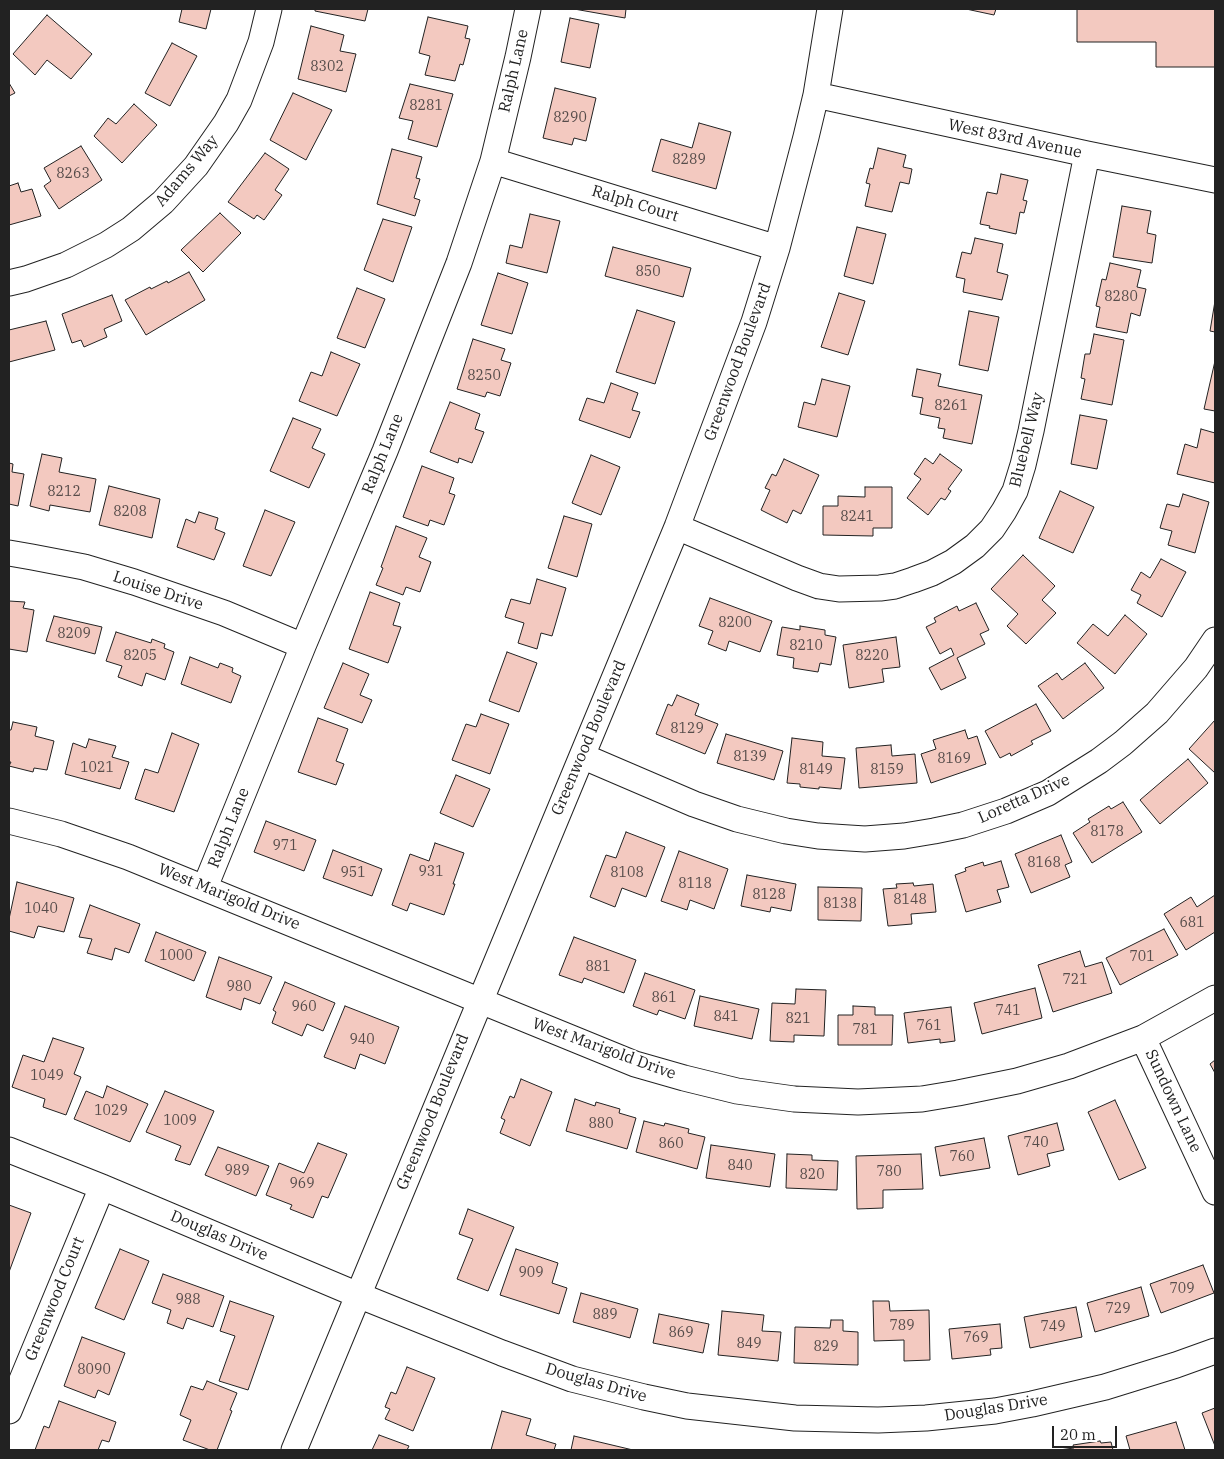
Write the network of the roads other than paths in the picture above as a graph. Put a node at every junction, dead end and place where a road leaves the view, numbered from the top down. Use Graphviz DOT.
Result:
graph roads {
  1 [pos="269,9"];
  2 [pos="528,9"];
  3 [pos="830,9"];
  4 [pos="816,95"];
  5 [pos="1087,154"];
  6 [pos="493,161"];
  7 [pos="1215,180"];
  8 [pos="778,248"];
  9 [pos="9,283"];
  10 [pos="677,526"];
  11 [pos="9,553"];
  12 [pos="1215,640"];
  13 [pos="303,646"];
  14 [pos="582,756"];
  15 [pos="9,821"];
  16 [pos="205,887"];
  17 [pos="1215,998"];
  18 [pos="479,1000"];
  19 [pos="1143,1038"];
  20 [pos="9,1150"];
  21 [pos="102,1187"];
  22 [pos="1215,1192"];
  23 [pos="358,1295"];
  24 [pos="1215,1351"];
  25 [pos="9,1411"];
  26 [pos="294,1450"];
  1 -- 9 [label="street, Adams Way"];
  2 -- 6 [label="street, Ralph Lane"];
  3 -- 4 [label="street, Greenwood Boulevard"];
  4 -- 5 [label="street, West 83rd Avenue"];
  4 -- 8 [label="street, Greenwood Boulevard"];
  5 -- 7 [label="street, West 83rd Avenue"];
  5 -- 10 [label="street, Bluebell Way"];
  6 -- 8 [label="street, Ralph Court"];
  6 -- 13 [label="street, Ralph Lane"];
  8 -- 10 [label="street, Greenwood Boulevard"];
  10 -- 14 [label="street, Greenwood Boulevard"];
  11 -- 13 [label="street, Louise Drive"];
  12 -- 14 [label="street, Loretta Drive"];
  13 -- 16 [label="street, Ralph Lane"];
  14 -- 18 [label="street, Greenwood Boulevard"];
  15 -- 16 [label="street, West Marigold Drive"];
  16 -- 18 [label="street, West Marigold Drive"];
  17 -- 19 [label="street, West Marigold Drive"];
  18 -- 19 [label="street, West Marigold Drive"];
  18 -- 23 [label="street, Greenwood Boulevard"];
  19 -- 22 [label="street, Sundown Lane"];
  20 -- 21 [label="street, Douglas Drive"];
  21 -- 23 [label="street, Douglas Drive"];
  21 -- 25 [label="street, Greenwood Court"];
  23 -- 24 [label="street, Douglas Drive"];
  23 -- 26 [label="street, Greenwood Boulevard"];
}
